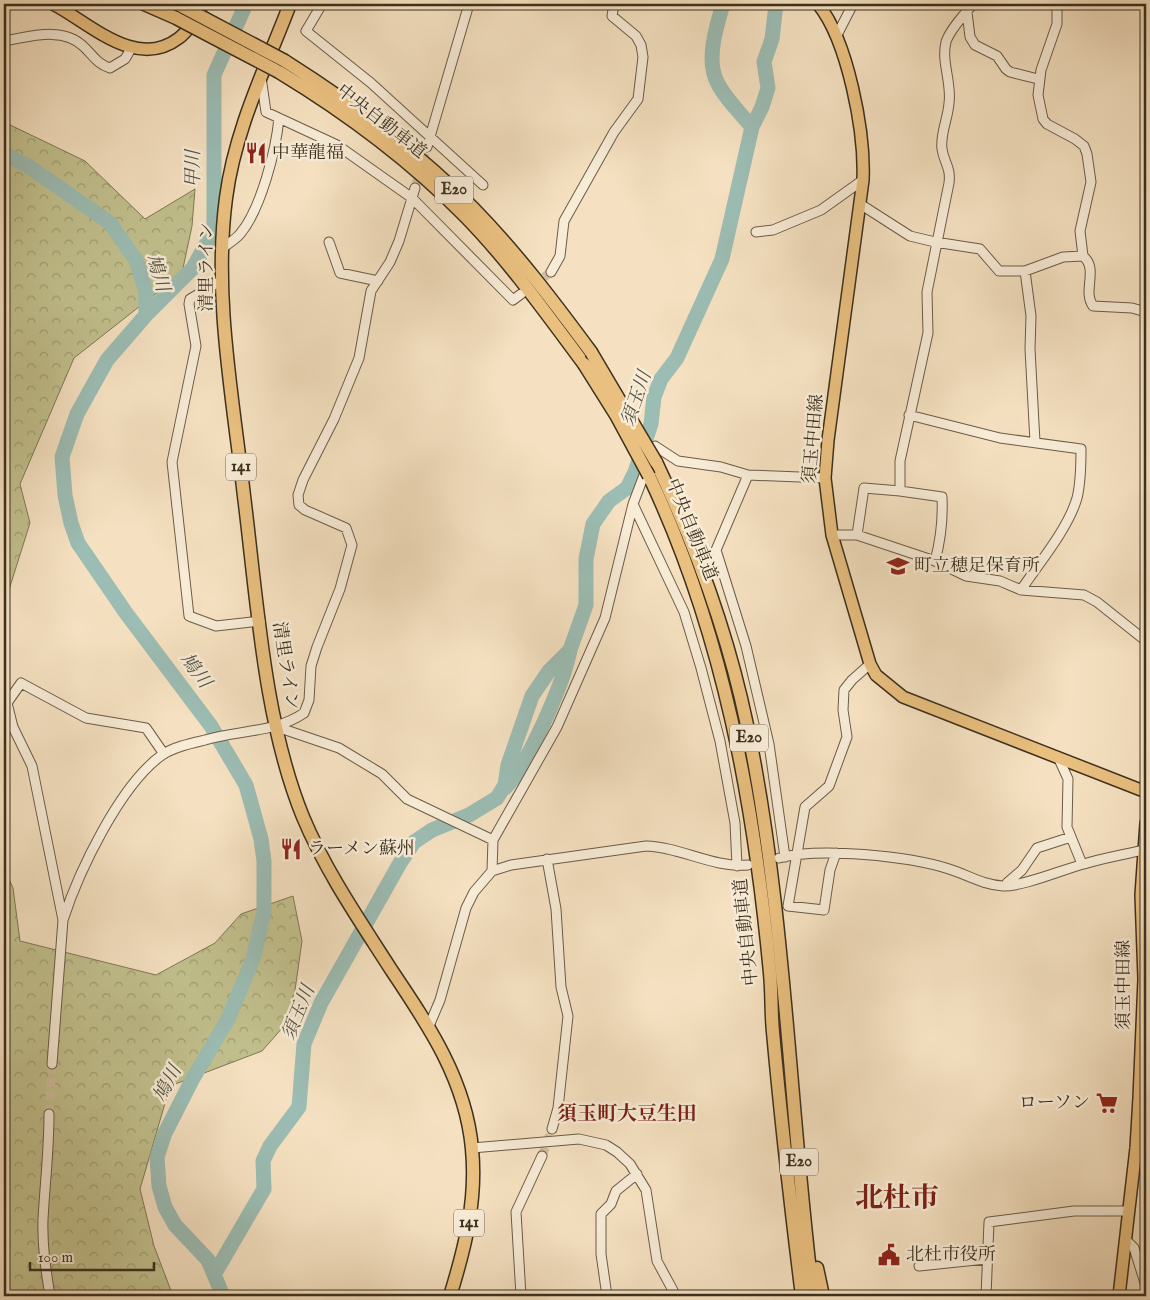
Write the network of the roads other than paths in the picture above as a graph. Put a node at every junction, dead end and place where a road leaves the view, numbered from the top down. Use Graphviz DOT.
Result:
graph roads {
  1 [pos="53,4"];
  2 [pos="144,4"];
  3 [pos="204,4"];
  4 [pos="290,4"];
  5 [pos="322,4"];
  6 [pos="469,4"];
  7 [pos="614,4"];
  8 [pos="853,4"];
  9 [pos="973,4"];
  10 [pos="1057,4"];
  11 [pos="820,6"];
  12 [pos="178,9"];
  13 [pos="966,12"];
  14 [pos="837,35"];
  15 [pos="4,41"];
  16 [pos="132,47"];
  17 [pos="282,66"];
  18 [pos="261,77"];
  19 [pos="1038,79"];
  20 [pos="279,118"];
  21 [pos="428,142"];
  22 [pos="864,180"];
  23 [pos="484,185"];
  24 [pos="414,188"];
  25 [pos="412,198"];
  26 [pos="860,204"];
  27 [pos="756,232"];
  28 [pos="329,242"];
  29 [pos="935,242"];
  30 [pos="222,249"];
  31 [pos="1082,256"];
  32 [pos="1025,271"];
  33 [pos="551,272"];
  34 [pos="222,280"];
  35 [pos="378,281"];
  36 [pos="521,294"];
  37 [pos="1146,312"];
  38 [pos="909,415"];
  39 [pos="1035,442"];
  40 [pos="748,475"];
  41 [pos="826,478"];
  42 [pos="900,491"];
  43 [pos="633,504"];
  44 [pos="832,535"];
  45 [pos="857,535"];
  46 [pos="935,561"];
  47 [pos="1021,590"];
  48 [pos="260,621"];
  49 [pos="1146,641"];
  50 [pos="870,664"];
  51 [pos="276,727"];
  52 [pos="164,754"];
  53 [pos="1058,758"];
  54 [pos="1146,792"];
  55 [pos="1146,824"];
  56 [pos="1070,837"];
  57 [pos="493,840"];
  58 [pos="1143,850"];
  59 [pos="836,853"];
  60 [pos="797,854"];
  61 [pos="548,859"];
  62 [pos="1082,864"];
  63 [pos="748,865"];
  64 [pos="737,866"];
  65 [pos="1144,868"];
  66 [pos="492,871"];
  67 [pos="1003,886"];
  68 [pos="63,920"];
  69 [pos="1144,926"];
  70 [pos="429,1026"];
  71 [pos="52,1064"];
  72 [pos="49,1114"];
  73 [pos="552,1129"];
  74 [pos="472,1148"];
  75 [pos="542,1156"];
  76 [pos="637,1174"];
  77 [pos="801,1195"];
  78 [pos="1128,1211"];
  79 [pos="1125,1239"];
  80 [pos="986,1259"];
  81 [pos="919,1266"];
  82 [pos="1146,1286"];
  83 [pos="50,1296"];
  84 [pos="450,1296"];
  85 [pos="520,1296"];
  86 [pos="607,1296"];
  87 [pos="676,1296"];
  88 [pos="802,1296"];
  89 [pos="813,1296"];
  90 [pos="823,1296"];
  91 [pos="986,1296"];
  92 [pos="1119,1296"];
  1 -- 16 [label="main road"];
  2 -- 12 [label="highway, 中央自動車道 / E20"];
  3 -- 16 [label="main road"];
  4 -- 18 [label="highway, 清里ライン / 141"];
  5 -- 21 [label="street"];
  6 -- 21 [label="street"];
  7 -- 33 [label="street"];
  8 -- 14 [label="street"];
  9 -- 13 [label="street"];
  10 -- 19 [label="street"];
  11 -- 14 [label="main road, 須玉中田線"];
  12 -- 17 [label="highway, 中央自動車道 / E20, bridge"];
  13 -- 19 [label="street"];
  13 -- 29 [label="street"];
  14 -- 22 [label="main road, 須玉中田線"];
  15 -- 16 [label="street"];
  17 -- 77 [label="highway, 中央自動車道 / E20, bridge"];
  17 -- 88 [label="highway, 中央自動車道 / E20, bridge"];
  18 -- 20 [label="street"];
  18 -- 30 [label="highway, 清里ライン / 141"];
  19 -- 31 [label="street"];
  20 -- 25 [label="street"];
  20 -- 30 [label="street"];
  21 -- 23 [label="street"];
  22 -- 26 [label="main road, 須玉中田線"];
  22 -- 27 [label="street"];
  24 -- 25 [label="street"];
  25 -- 35 [label="street"];
  25 -- 36 [label="street"];
  26 -- 29 [label="street"];
  26 -- 41 [label="main road, 須玉中田線"];
  28 -- 35 [label="street"];
  29 -- 32 [label="street"];
  29 -- 38 [label="street"];
  30 -- 34 [label="highway, 清里ライン / 141"];
  31 -- 32 [label="street"];
  31 -- 37 [label="street"];
  32 -- 39 [label="street"];
  34 -- 48 [label="highway, 清里ライン / 141"];
  34 -- 48 [label="street"];
  35 -- 51 [label="street"];
  38 -- 39 [label="street"];
  38 -- 42 [label="street"];
  39 -- 47 [label="street"];
  40 -- 41 [label="street"];
  40 -- 43 [label="street"];
  40 -- 60 [label="street"];
  41 -- 44 [label="main road, 須玉中田線"];
  42 -- 45 [label="street"];
  42 -- 46 [label="street"];
  43 -- 57 [label="street"];
  43 -- 64 [label="street"];
  44 -- 45 [label="street"];
  44 -- 50 [label="main road, 須玉中田線"];
  45 -- 46 [label="street"];
  46 -- 47 [label="street"];
  47 -- 49 [label="street"];
  48 -- 51 [label="highway, 清里ライン / 141"];
  50 -- 53 [label="main road, 須玉中田線"];
  50 -- 60 [label="street"];
  51 -- 52 [label="street"];
  51 -- 57 [label="street"];
  51 -- 70 [label="highway, 清里ライン / 141"];
  52 -- 68 [label="street"];
  52 -- 68 [label="street"];
  53 -- 54 [label="main road, 須玉中田線"];
  53 -- 56 [label="street"];
  55 -- 58 [label="main road, 須玉中田線"];
  56 -- 62 [label="street"];
  56 -- 67 [label="street"];
  57 -- 66 [label="street"];
  58 -- 62 [label="street"];
  58 -- 65 [label="main road, 須玉中田線"];
  59 -- 60 [label="street"];
  59 -- 60 [label="street"];
  59 -- 67 [label="street"];
  61 -- 64 [label="street"];
  61 -- 66 [label="street"];
  61 -- 73 [label="street"];
  62 -- 67 [label="street"];
  63 -- 64 [label="street"];
  65 -- 69 [label="main road, 須玉中田線"];
  66 -- 70 [label="street"];
  68 -- 71 [label="street"];
  69 -- 78 [label="main road, 須玉中田線"];
  70 -- 74 [label="highway, 清里ライン / 141"];
  72 -- 83 [label="street"];
  74 -- 76 [label="street"];
  74 -- 84 [label="highway, 清里ライン / 141"];
  75 -- 85 [label="street"];
  76 -- 86 [label="street"];
  76 -- 87 [label="street"];
  77 -- 89 [label="highway, 中央自動車道 / E20"];
  77 -- 90 [label="highway"];
  78 -- 79 [label="main road, 須玉中田線"];
  78 -- 80 [label="street"];
  79 -- 82 [label="street"];
  79 -- 92 [label="main road, 須玉中田線"];
  80 -- 81 [label="street"];
  80 -- 91 [label="street"];
}
